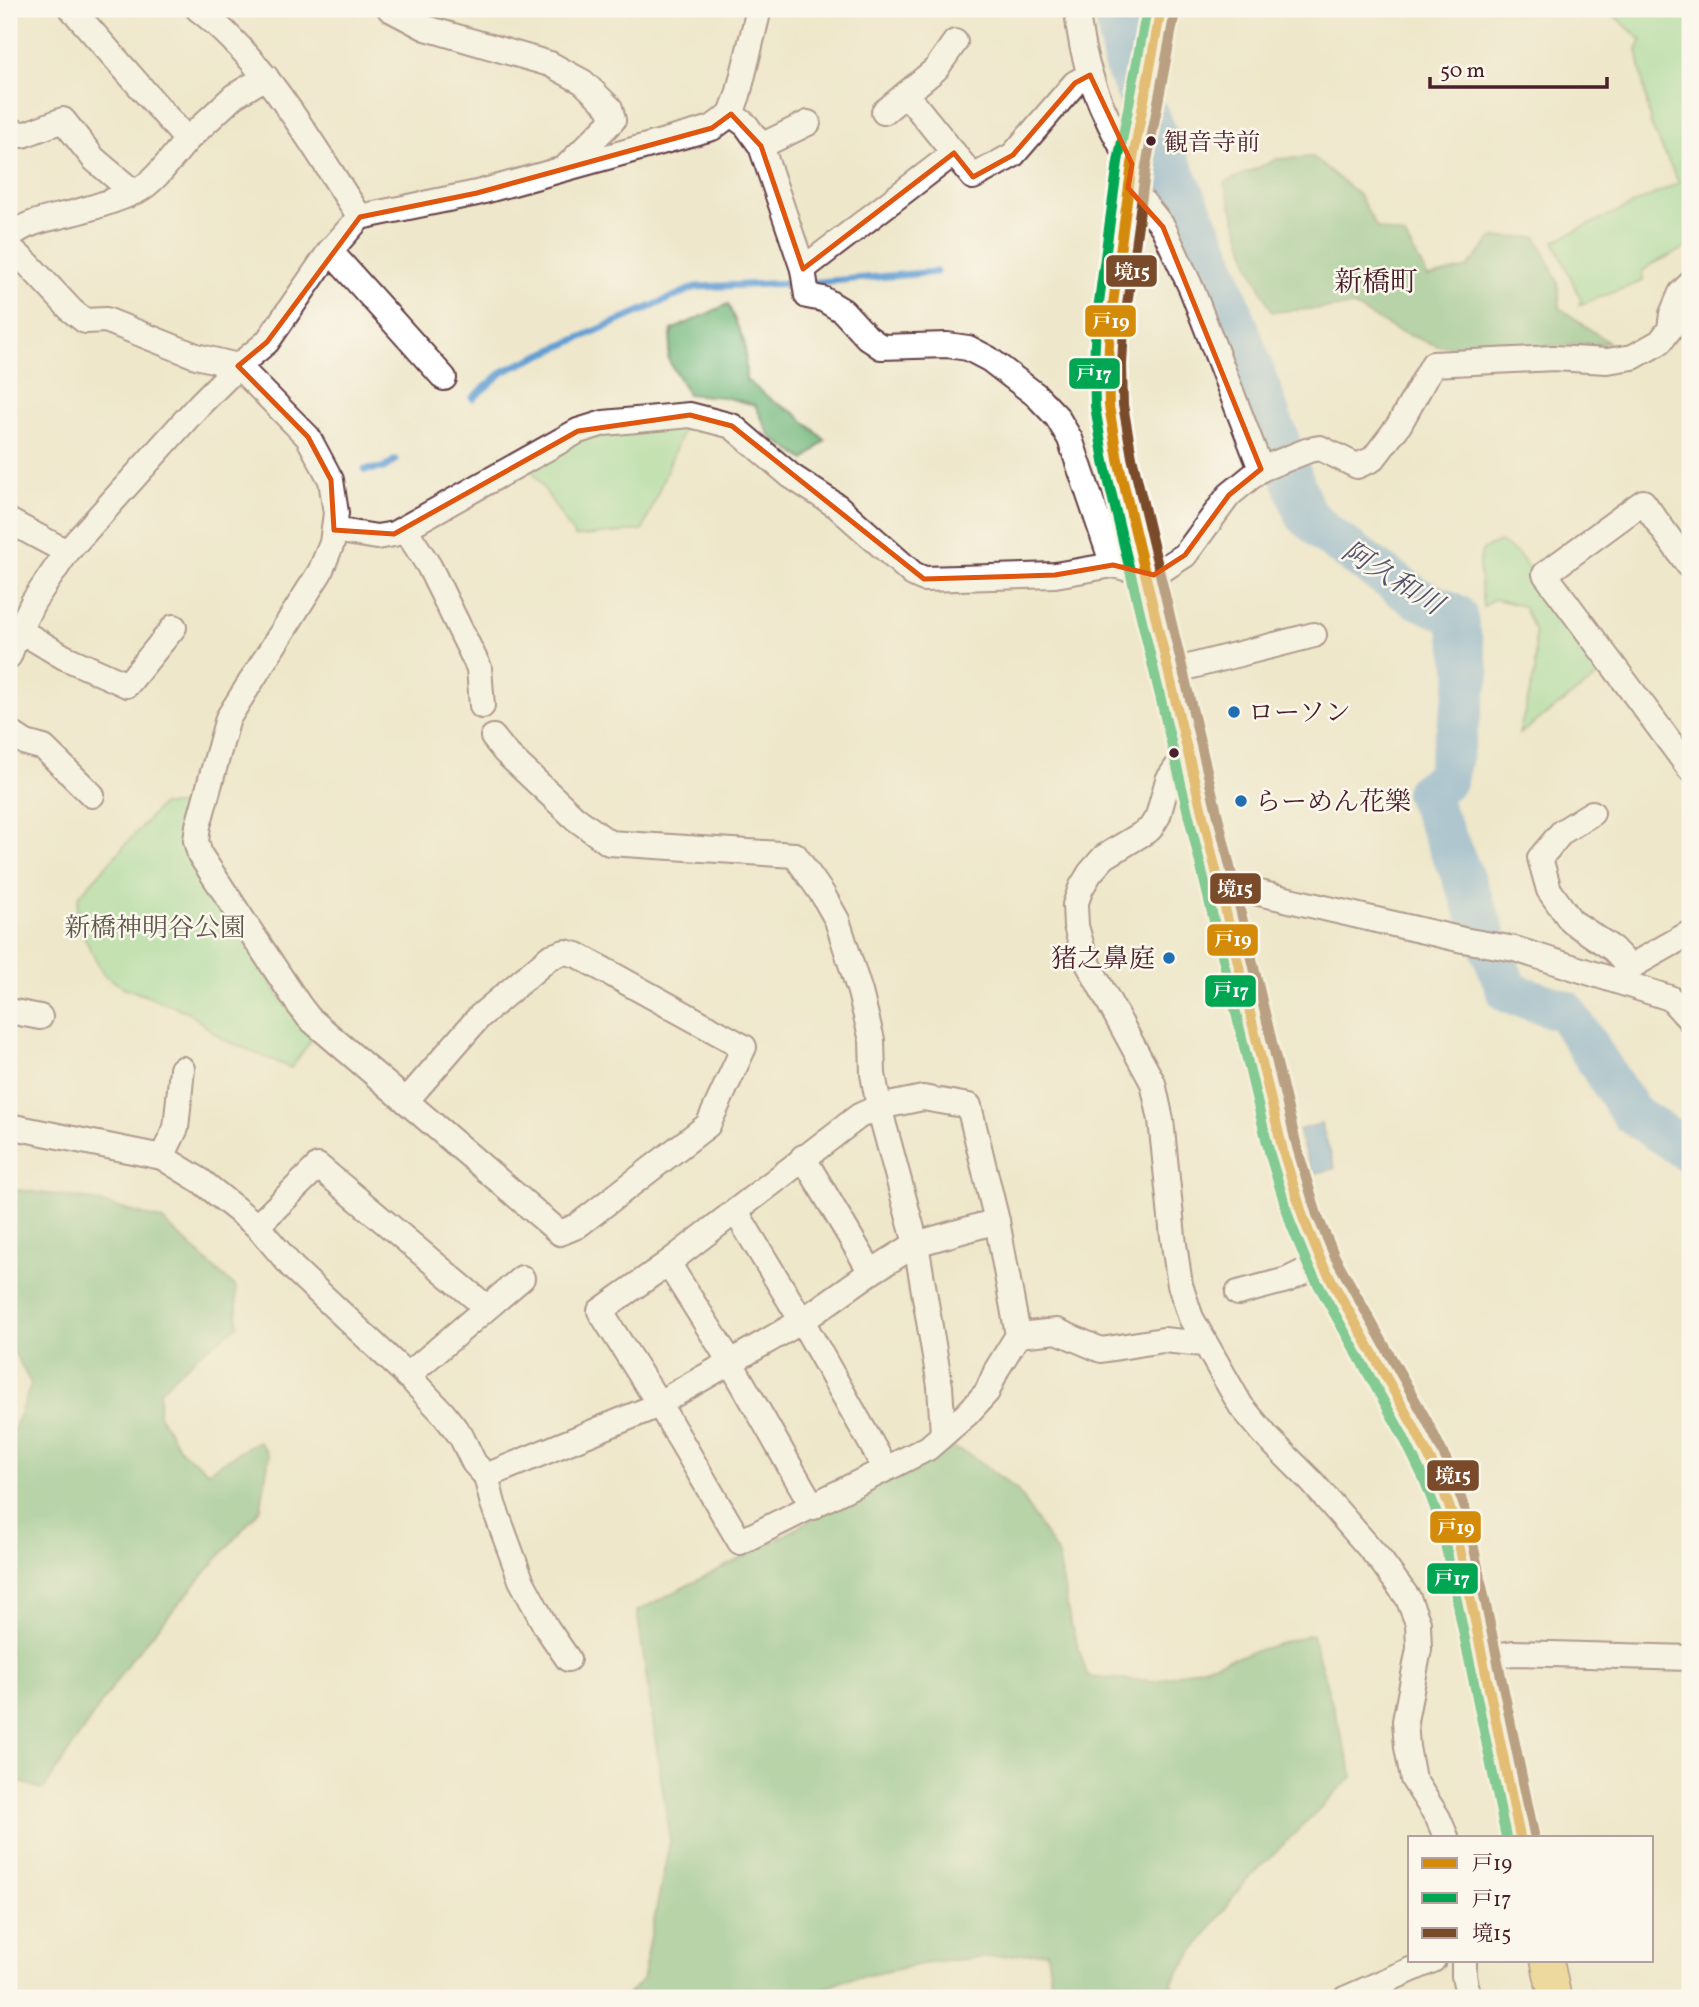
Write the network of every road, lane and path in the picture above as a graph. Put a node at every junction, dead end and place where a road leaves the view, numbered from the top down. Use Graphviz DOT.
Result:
graph roads {
  1 [pos="72,9"];
  2 [pos="198,9"];
  3 [pos="390,9"];
  4 [pos="759,9"];
  5 [pos="1077,9"];
  6 [pos="1161,9"];
  7 [pos="955,42"];
  8 [pos="1090,75"];
  9 [pos="267,77"];
  10 [pos="906,94"];
  11 [pos="884,112"];
  12 [pos="730,114"];
  13 [pos="808,123"];
  14 [pos="9,129"];
  15 [pos="187,140"];
  16 [pos="761,146"];
  17 [pos="954,153"];
  18 [pos="1131,167"];
  19 [pos="565,169"];
  20 [pos="133,192"];
  21 [pos="360,217"];
  22 [pos="9,237"];
  23 [pos="9,247"];
  24 [pos="330,251"];
  25 [pos="803,269"];
  26 [pos="1690,284"];
  27 [pos="238,366"];
  28 [pos="444,378"];
  29 [pos="1263,468"];
  30 [pos="9,521"];
  31 [pos="405,529"];
  32 [pos="334,530"];
  33 [pos="67,552"];
  34 [pos="1113,565"];
  35 [pos="1690,567"];
  36 [pos="1144,571"];
  37 [pos="174,627"];
  38 [pos="19,631"];
  39 [pos="1314,635"];
  40 [pos="9,656"];
  41 [pos="1169,672"];
  42 [pos="482,706"];
  43 [pos="9,732"];
  44 [pos="493,737"];
  45 [pos="1188,751"];
  46 [pos="1690,769"];
  47 [pos="92,795"];
  48 [pos="1592,813"];
  49 [pos="1220,884"];
  50 [pos="1690,933"];
  51 [pos="1625,975"];
  52 [pos="9,1011"];
  53 [pos="40,1017"];
  54 [pos="1690,1020"];
  55 [pos="182,1069"];
  56 [pos="405,1101"];
  57 [pos="879,1107"];
  58 [pos="9,1126"];
  59 [pos="162,1157"];
  60 [pos="803,1157"];
  61 [pos="736,1212"];
  62 [pos="997,1221"];
  63 [pos="257,1226"];
  64 [pos="916,1244"];
  65 [pos="668,1263"];
  66 [pos="1322,1263"];
  67 [pos="871,1272"];
  68 [pos="522,1278"];
  69 [pos="1238,1293"];
  70 [pos="486,1307"];
  71 [pos="802,1321"];
  72 [pos="1018,1335"];
  73 [pos="1204,1344"];
  74 [pos="731,1363"];
  75 [pos="407,1376"];
  76 [pos="658,1402"];
  77 [pos="943,1434"];
  78 [pos="885,1468"];
  79 [pos="486,1476"];
  80 [pos="813,1507"];
  81 [pos="1485,1658"];
  82 [pos="1690,1658"];
  83 [pos="568,1660"];
  84 [pos="1446,1836"];
  85 [pos="1520,1836"];
  86 [pos="1428,1962"];
  87 [pos="1464,1962"];
  88 [pos="1547,1962"];
  89 [pos="1347,1998"];
  90 [pos="1469,1998"];
  91 [pos="1555,1998"];
  1 -- 15 [label="street"];
  2 -- 9 [label="street"];
  3 -- 19 [label="street"];
  4 -- 12 [label="street"];
  5 -- 8 [label="street"];
  6 -- 18 [label="main road"];
  7 -- 10 [label="street"];
  8 -- 17 [label="street"];
  8 -- 18 [label="street"];
  9 -- 15 [label="street"];
  9 -- 21 [label="street"];
  10 -- 11 [label="street"];
  10 -- 17 [label="street"];
  12 -- 16 [label="street"];
  12 -- 19 [label="street"];
  13 -- 16 [label="street"];
  14 -- 20 [label="street"];
  15 -- 20 [label="street"];
  16 -- 25 [label="street"];
  17 -- 25 [label="street"];
  18 -- 29 [label="street"];
  18 -- 36 [label="main road"];
  19 -- 21 [label="street"];
  20 -- 22 [label="street"];
  21 -- 24 [label="street"];
  23 -- 27 [label="street"];
  24 -- 27 [label="street"];
  24 -- 28 [label="street"];
  25 -- 34 [label="street"];
  26 -- 29 [label="street"];
  27 -- 32 [label="street"];
  27 -- 33 [label="street"];
  29 -- 36 [label="street"];
  30 -- 33 [label="street"];
  31 -- 32 [label="street"];
  31 -- 34 [label="street"];
  31 -- 42 [label="street"];
  32 -- 56 [label="street"];
  33 -- 38 [label="street"];
  34 -- 36 [label="street"];
  35 -- 46 [label="street"];
  36 -- 41 [label="main road"];
  37 -- 38 [label="street"];
  38 -- 40 [label="street"];
  39 -- 41 [label="street"];
  41 -- 45 [label="main road"];
  43 -- 47 [label="street"];
  44 -- 57 [label="street"];
  45 -- 49 [label="main road"];
  45 -- 73 [label="street"];
  48 -- 51 [label="street"];
  49 -- 51 [label="street"];
  49 -- 66 [label="main road"];
  50 -- 51 [label="street"];
  51 -- 54 [label="street"];
  52 -- 53 [label="street"];
  55 -- 59 [label="street"];
  56 -- 56 [label="street"];
  57 -- 60 [label="street"];
  57 -- 62 [label="street"];
  57 -- 64 [label="street"];
  58 -- 59 [label="street"];
  59 -- 63 [label="street"];
  60 -- 61 [label="street"];
  60 -- 67 [label="street"];
  61 -- 65 [label="street"];
  61 -- 71 [label="street"];
  62 -- 64 [label="street"];
  62 -- 72 [label="street"];
  63 -- 70 [label="street"];
  63 -- 75 [label="street"];
  64 -- 67 [label="street"];
  64 -- 77 [label="street"];
  65 -- 74 [label="street"];
  65 -- 76 [label="street"];
  66 -- 69 [label="street"];
  66 -- 81 [label="main road"];
  67 -- 71 [label="street"];
  68 -- 70 [label="street"];
  70 -- 75 [label="street"];
  71 -- 74 [label="street"];
  71 -- 78 [label="street"];
  72 -- 73 [label="street"];
  72 -- 77 [label="street"];
  73 -- 84 [label="street"];
  74 -- 76 [label="street"];
  74 -- 80 [label="street"];
  75 -- 79 [label="street"];
  76 -- 79 [label="street"];
  76 -- 80 [label="street"];
  77 -- 78 [label="street"];
  78 -- 80 [label="street"];
  79 -- 83 [label="street"];
  81 -- 82 [label="street"];
  81 -- 85 [label="main road"];
  86 -- 89 [label="street"];
  87 -- 90 [label="street"];
  88 -- 91 [label="main road"];
}
